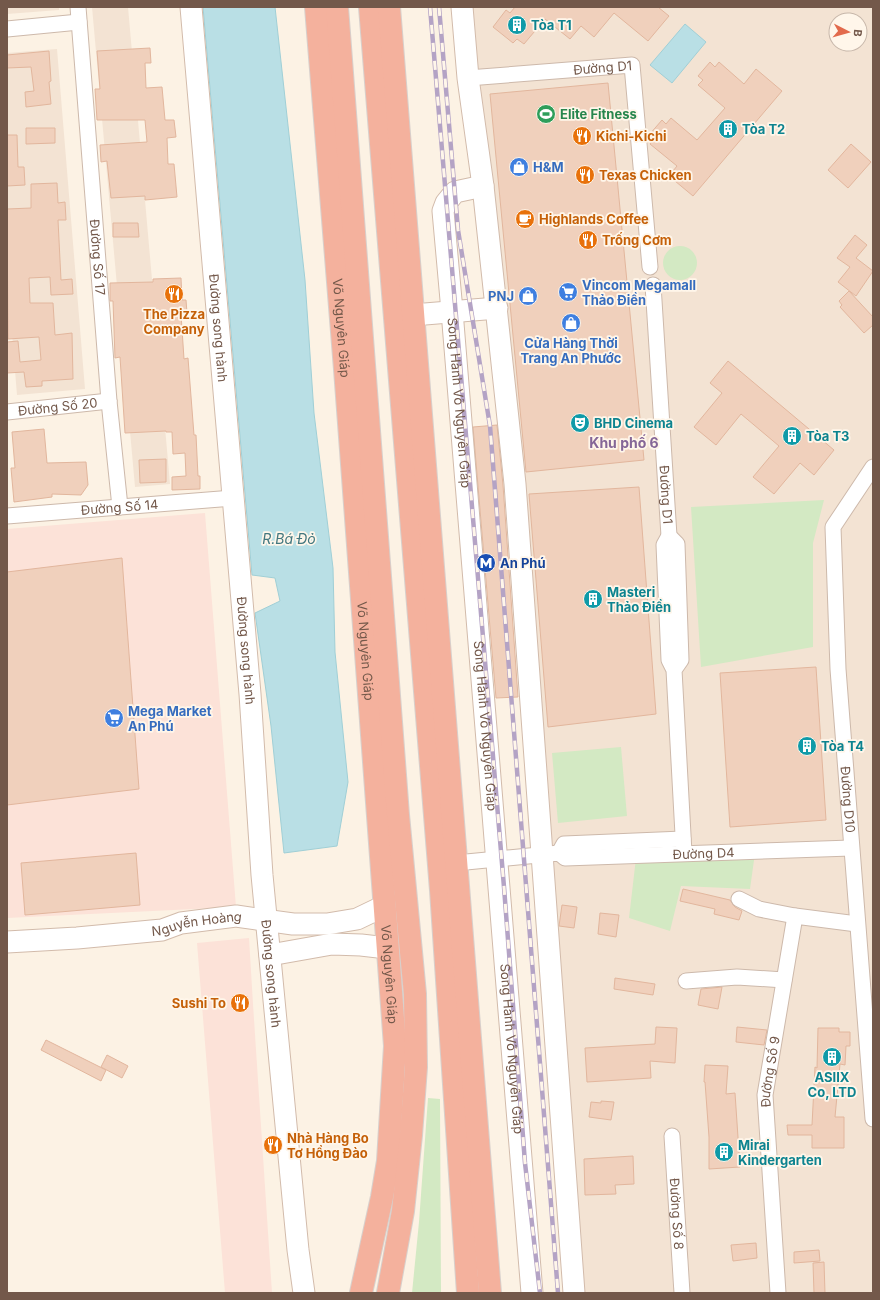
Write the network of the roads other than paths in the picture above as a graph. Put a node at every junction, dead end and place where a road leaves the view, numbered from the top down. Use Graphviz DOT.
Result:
graph roads {
  1 [pos="78,7"];
  2 [pos="191,7"];
  3 [pos="316,7"];
  4 [pos="337,7"];
  5 [pos="370,7"];
  6 [pos="389,7"];
  7 [pos="462,7"];
  8 [pos="79,22"];
  9 [pos="7,29"];
  10 [pos="468,78"];
  11 [pos="483,186"];
  12 [pos="650,267"];
  13 [pos="653,285"];
  14 [pos="497,308"];
  15 [pos="452,311"];
  16 [pos="413,314"];
  17 [pos="109,401"];
  18 [pos="7,411"];
  19 [pos="873,467"];
  20 [pos="233,498"];
  21 [pos="120,507"];
  22 [pos="7,516"];
  23 [pos="684,846"];
  24 [pos="851,848"];
  25 [pos="551,853"];
  26 [pos="497,859"];
  27 [pos="456,863"];
  28 [pos="739,899"];
  29 [pos="384,906"];
  30 [pos="795,916"];
  31 [pos="266,920"];
  32 [pos="857,924"];
  33 [pos="7,942"];
  34 [pos="387,948"];
  35 [pos="270,955"];
  36 [pos="784,980"];
  37 [pos="686,981"];
  38 [pos="873,1119"];
  39 [pos="672,1136"];
  40 [pos="304,1293"];
  41 [pos="361,1293"];
  42 [pos="388,1293"];
  43 [pos="468,1293"];
  44 [pos="490,1293"];
  45 [pos="532,1293"];
  46 [pos="574,1293"];
  47 [pos="682,1293"];
  48 [pos="778,1293"];
  1 -- 8 [label="street, Đường Số 17"];
  2 -- 20 [label="main road, Đường song hành"];
  3 -- 29 [label="highway, Võ Nguyên Giáp"];
  4 -- 42 [label="highway, Võ Nguyên Giáp"];
  5 -- 43 [label="highway"];
  6 -- 16 [label="highway"];
  7 -- 10 [label="main road"];
  8 -- 9 [label="street"];
  8 -- 17 [label="street, Đường Số 17"];
  10 -- 11 [label="main road"];
  10 -- 12 [label="street, Đường D1"];
  11 -- 14 [label="main road"];
  11 -- 15 [label="main road, Song Hành Võ Nguyên Giáp"];
  13 -- 23 [label="street, Đường D1"];
  14 -- 15 [label="main road"];
  14 -- 25 [label="main road"];
  15 -- 16 [label="main road"];
  15 -- 26 [label="main road, Song Hành Võ Nguyên Giáp"];
  16 -- 27 [label="highway"];
  17 -- 18 [label="street, Đường Số 20"];
  17 -- 21 [label="street, Đường Số 17"];
  19 -- 24 [label="street, Đường D10"];
  20 -- 21 [label="street, Đường Số 14"];
  20 -- 31 [label="main road, Đường song hành"];
  21 -- 22 [label="street, Đường Số 14"];
  23 -- 24 [label="street, Đường D4"];
  23 -- 25 [label="street, Đường D4"];
  24 -- 32 [label="street, Đường D10"];
  25 -- 26 [label="street, Đường D4"];
  25 -- 46 [label="main road"];
  26 -- 27 [label="street, Đường D4"];
  26 -- 45 [label="main road, Song Hành Võ Nguyên Giáp"];
  27 -- 44 [label="highway"];
  28 -- 30 [label="street"];
  29 -- 31 [label="main road, Nguyễn Hoàng"];
  29 -- 34 [label="highway, Võ Nguyên Giáp"];
  30 -- 32 [label="street"];
  30 -- 36 [label="street, Đường Số 9"];
  31 -- 33 [label="main road, Nguyễn Hoàng"];
  31 -- 35 [label="main road, Đường song hành"];
  32 -- 38 [label="street, Đường D10"];
  34 -- 35 [label="main road"];
  34 -- 41 [label="highway, Võ Nguyên Giáp"];
  35 -- 40 [label="main road, Đường song hành"];
  36 -- 37 [label="street"];
  36 -- 48 [label="street, Đường Số 9"];
  39 -- 47 [label="street, Đường Số 8"];
}
